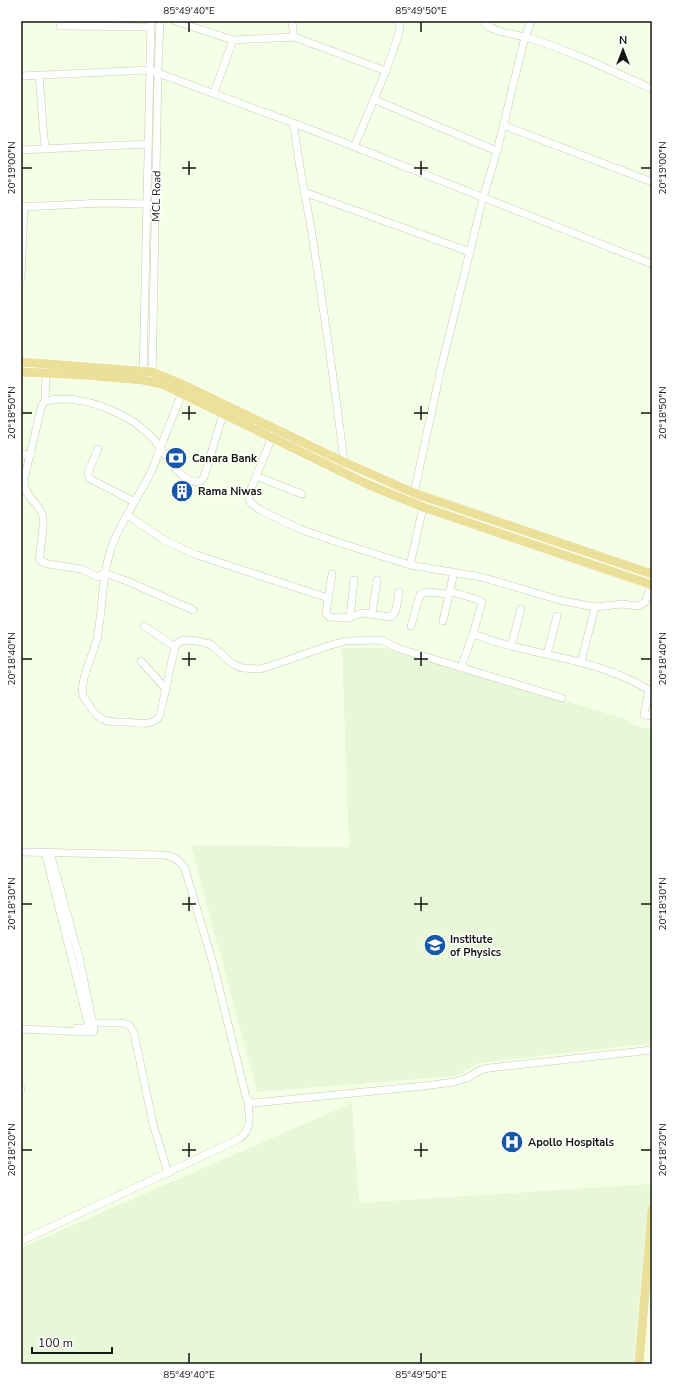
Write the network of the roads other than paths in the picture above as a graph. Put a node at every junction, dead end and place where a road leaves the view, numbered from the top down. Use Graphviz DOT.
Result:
graph roads {
  1 [pos="160,21"];
  2 [pos="175,21"];
  3 [pos="292,21"];
  4 [pos="397,21"];
  5 [pos="484,21"];
  6 [pos="531,21"];
  7 [pos="151,24"];
  8 [pos="60,26"];
  9 [pos="294,37"];
  10 [pos="525,37"];
  11 [pos="233,40"];
  12 [pos="150,70"];
  13 [pos="386,71"];
  14 [pos="158,72"];
  15 [pos="39,75"];
  16 [pos="21,76"];
  17 [pos="652,89"];
  18 [pos="214,93"];
  19 [pos="375,100"];
  20 [pos="294,124"];
  21 [pos="503,126"];
  22 [pos="148,144"];
  23 [pos="354,147"];
  24 [pos="45,149"];
  25 [pos="21,150"];
  26 [pos="496,150"];
  27 [pos="652,182"];
  28 [pos="304,192"];
  29 [pos="483,198"];
  30 [pos="147,204"];
  31 [pos="22,206"];
  32 [pos="470,252"];
  33 [pos="652,264"];
  34 [pos="21,278"];
  35 [pos="21,362"];
  36 [pos="143,370"];
  37 [pos="21,372"];
  38 [pos="152,372"];
  39 [pos="46,373"];
  40 [pos="147,380"];
  41 [pos="182,393"];
  42 [pos="45,401"];
  43 [pos="223,414"];
  44 [pos="272,437"];
  45 [pos="160,448"];
  46 [pos="98,449"];
  47 [pos="21,453"];
  48 [pos="30,456"];
  49 [pos="344,462"];
  50 [pos="371,474"];
  51 [pos="256,476"];
  52 [pos="366,484"];
  53 [pos="414,493"];
  54 [pos="302,494"];
  55 [pos="135,502"];
  56 [pos="423,507"];
  57 [pos="126,516"];
  58 [pos="410,565"];
  59 [pos="454,572"];
  60 [pos="104,573"];
  61 [pos="332,574"];
  62 [pos="652,574"];
  63 [pos="354,580"];
  64 [pos="377,580"];
  65 [pos="652,585"];
  66 [pos="399,592"];
  67 [pos="449,592"];
  68 [pos="328,598"];
  69 [pos="595,607"];
  70 [pos="193,610"];
  71 [pos="521,610"];
  72 [pos="372,614"];
  73 [pos="557,616"];
  74 [pos="350,617"];
  75 [pos="443,621"];
  76 [pos="144,626"];
  77 [pos="411,626"];
  78 [pos="473,634"];
  79 [pos="511,646"];
  80 [pos="175,647"];
  81 [pos="547,654"];
  82 [pos="141,661"];
  83 [pos="581,662"];
  84 [pos="461,666"];
  85 [pos="166,689"];
  86 [pos="562,698"];
  87 [pos="652,716"];
  88 [pos="21,852"];
  89 [pos="47,852"];
  90 [pos="94,1023"];
  91 [pos="21,1024"];
  92 [pos="21,1029"];
  93 [pos="652,1050"];
  94 [pos="248,1101"];
  95 [pos="168,1173"];
  96 [pos="652,1210"];
  97 [pos="21,1241"];
  98 [pos="639,1364"];
  1 -- 14 [label="street, MCL Road"];
  2 -- 11 [label="street"];
  3 -- 9 [label="street"];
  4 -- 13 [label="street"];
  5 -- 10 [label="street"];
  6 -- 10 [label="street"];
  7 -- 8 [label="street"];
  7 -- 12 [label="street, MCL Road"];
  9 -- 11 [label="street"];
  9 -- 13 [label="street"];
  10 -- 17 [label="street"];
  10 -- 21 [label="street"];
  11 -- 18 [label="street"];
  12 -- 14 [label="street"];
  12 -- 15 [label="street"];
  12 -- 22 [label="street, MCL Road"];
  13 -- 19 [label="street"];
  14 -- 18 [label="street"];
  14 -- 38 [label="street, MCL Road"];
  15 -- 16 [label="street"];
  15 -- 24 [label="street"];
  18 -- 20 [label="street"];
  19 -- 23 [label="street"];
  19 -- 26 [label="street"];
  20 -- 23 [label="street"];
  20 -- 28 [label="street"];
  21 -- 26 [label="street"];
  21 -- 27 [label="street"];
  22 -- 24 [label="street"];
  22 -- 30 [label="street, MCL Road"];
  23 -- 29 [label="street"];
  24 -- 25 [label="street"];
  26 -- 29 [label="street"];
  28 -- 32 [label="street"];
  28 -- 49 [label="street"];
  29 -- 32 [label="street"];
  29 -- 33 [label="street"];
  30 -- 31 [label="street"];
  30 -- 36 [label="street, MCL Road"];
  31 -- 34 [label="street"];
  32 -- 53 [label="street"];
  35 -- 36 [label="main road"];
  36 -- 38 [label="main road"];
  36 -- 40 [label="street, MCL Road"];
  37 -- 39 [label="main road"];
  38 -- 40 [label="street, MCL Road"];
  38 -- 49 [label="main road"];
  39 -- 40 [label="main road"];
  39 -- 42 [label="street"];
  40 -- 41 [label="main road"];
  41 -- 43 [label="main road"];
  41 -- 45 [label="street"];
  42 -- 45 [label="street"];
  42 -- 48 [label="street"];
  43 -- 44 [label="main road"];
  43 -- 45 [label="street"];
  44 -- 51 [label="street"];
  44 -- 52 [label="main road"];
  45 -- 55 [label="street"];
  46 -- 55 [label="street"];
  47 -- 48 [label="street"];
  48 -- 60 [label="street"];
  49 -- 50 [label="main road"];
  50 -- 52 [label="main road"];
  50 -- 53 [label="main road"];
  51 -- 54 [label="street"];
  51 -- 58 [label="street"];
  52 -- 56 [label="main road"];
  53 -- 62 [label="main road"];
  55 -- 57 [label="street"];
  56 -- 58 [label="street"];
  56 -- 65 [label="main road"];
  57 -- 60 [label="street"];
  57 -- 68 [label="street"];
  58 -- 59 [label="street"];
  59 -- 67 [label="street"];
  59 -- 69 [label="street"];
  60 -- 70 [label="street"];
  60 -- 85 [label="street"];
  61 -- 68 [label="street"];
  63 -- 74 [label="street"];
  64 -- 72 [label="street"];
  65 -- 69 [label="street"];
  66 -- 72 [label="street"];
  67 -- 75 [label="street"];
  67 -- 77 [label="street"];
  67 -- 78 [label="street"];
  68 -- 74 [label="street"];
  69 -- 83 [label="street"];
  71 -- 79 [label="street"];
  72 -- 74 [label="street"];
  73 -- 81 [label="street"];
  76 -- 80 [label="street"];
  78 -- 79 [label="street"];
  78 -- 84 [label="street"];
  79 -- 81 [label="street"];
  80 -- 84 [label="street"];
  80 -- 85 [label="street"];
  81 -- 83 [label="street"];
  82 -- 85 [label="street"];
  83 -- 87 [label="street"];
  84 -- 86 [label="street"];
  88 -- 89 [label="street"];
  89 -- 90 [label="street"];
  89 -- 91 [label="street"];
  89 -- 94 [label="street"];
  90 -- 92 [label="street"];
  90 -- 95 [label="street"];
  93 -- 94 [label="street"];
  94 -- 95 [label="street"];
  95 -- 97 [label="street"];
  96 -- 98 [label="main road"];
}
